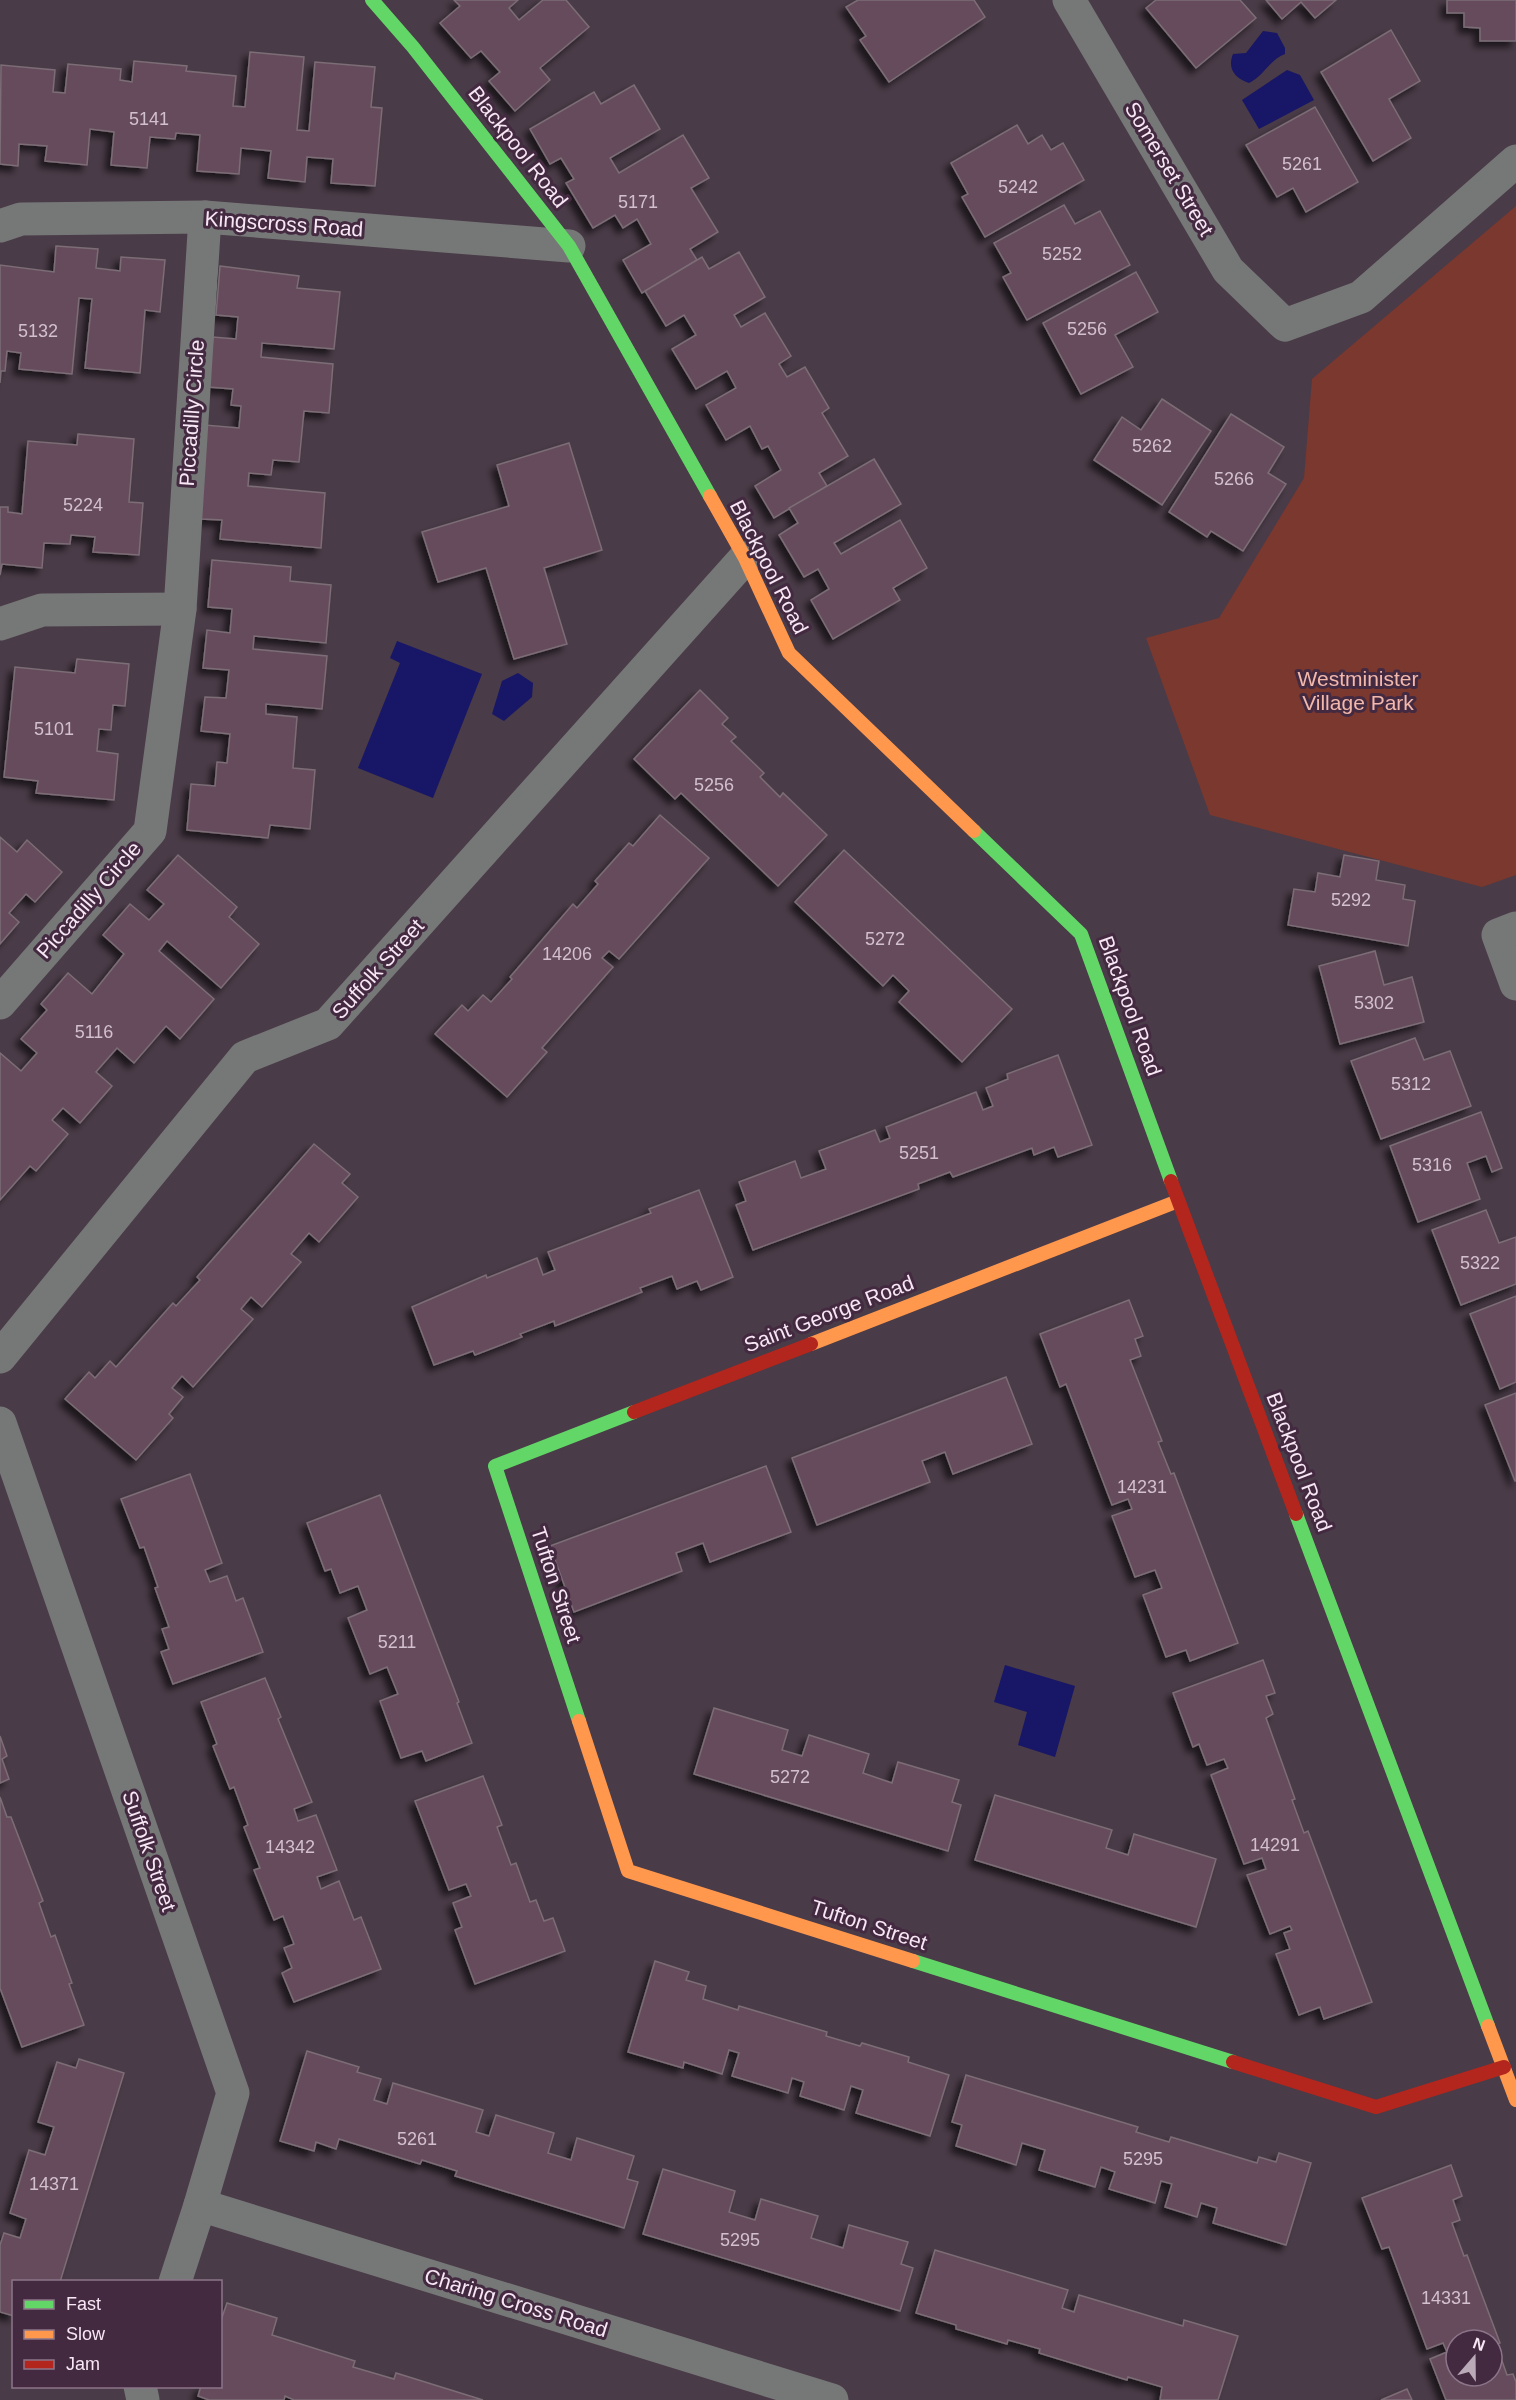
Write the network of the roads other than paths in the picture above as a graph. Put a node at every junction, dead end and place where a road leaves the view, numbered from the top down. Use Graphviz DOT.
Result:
graph roads {
  1 [pos="372,0"];
  2 [pos="1069,0"];
  3 [pos="1516,161"];
  4 [pos="205,217"];
  5 [pos="0,226"];
  6 [pos="568,246"];
  7 [pos="745,558"];
  8 [pos="180,609"];
  9 [pos="0,624"];
  10 [pos="1507,932"];
  11 [pos="1516,984"];
  12 [pos="0,1002"];
  13 [pos="1178,1200"];
  14 [pos="0,1357"];
  15 [pos="0,1422"];
  16 [pos="495,1466"];
  17 [pos="1504,2067"];
  18 [pos="1516,2100"];
  19 [pos="200,2205"];
  20 [pos="176,2280"];
  21 [pos="832,2400"];
  1 -- 6 [label="street, Blackpool Road"];
  2 -- 3 [label="street, Somerset Street"];
  4 -- 5 [label="street, Kingscross Road"];
  4 -- 6 [label="street, Kingscross Road"];
  4 -- 8 [label="street, Piccadilly Circle"];
  6 -- 7 [label="street, Blackpool Road"];
  7 -- 13 [label="street, Blackpool Road"];
  7 -- 14 [label="street, Suffolk Street"];
  8 -- 9 [label="street"];
  8 -- 12 [label="street, Piccadilly Circle"];
  10 -- 11 [label="street"];
  13 -- 16 [label="street, Saint George Road"];
  13 -- 17 [label="street, Blackpool Road"];
  15 -- 19 [label="street, Suffolk Street"];
  16 -- 17 [label="street, Tufton Street"];
  17 -- 18 [label="street, Blackpool Road"];
  19 -- 20 [label="street, Suffolk Street"];
  19 -- 21 [label="street, Charing Cross Road"];
}
